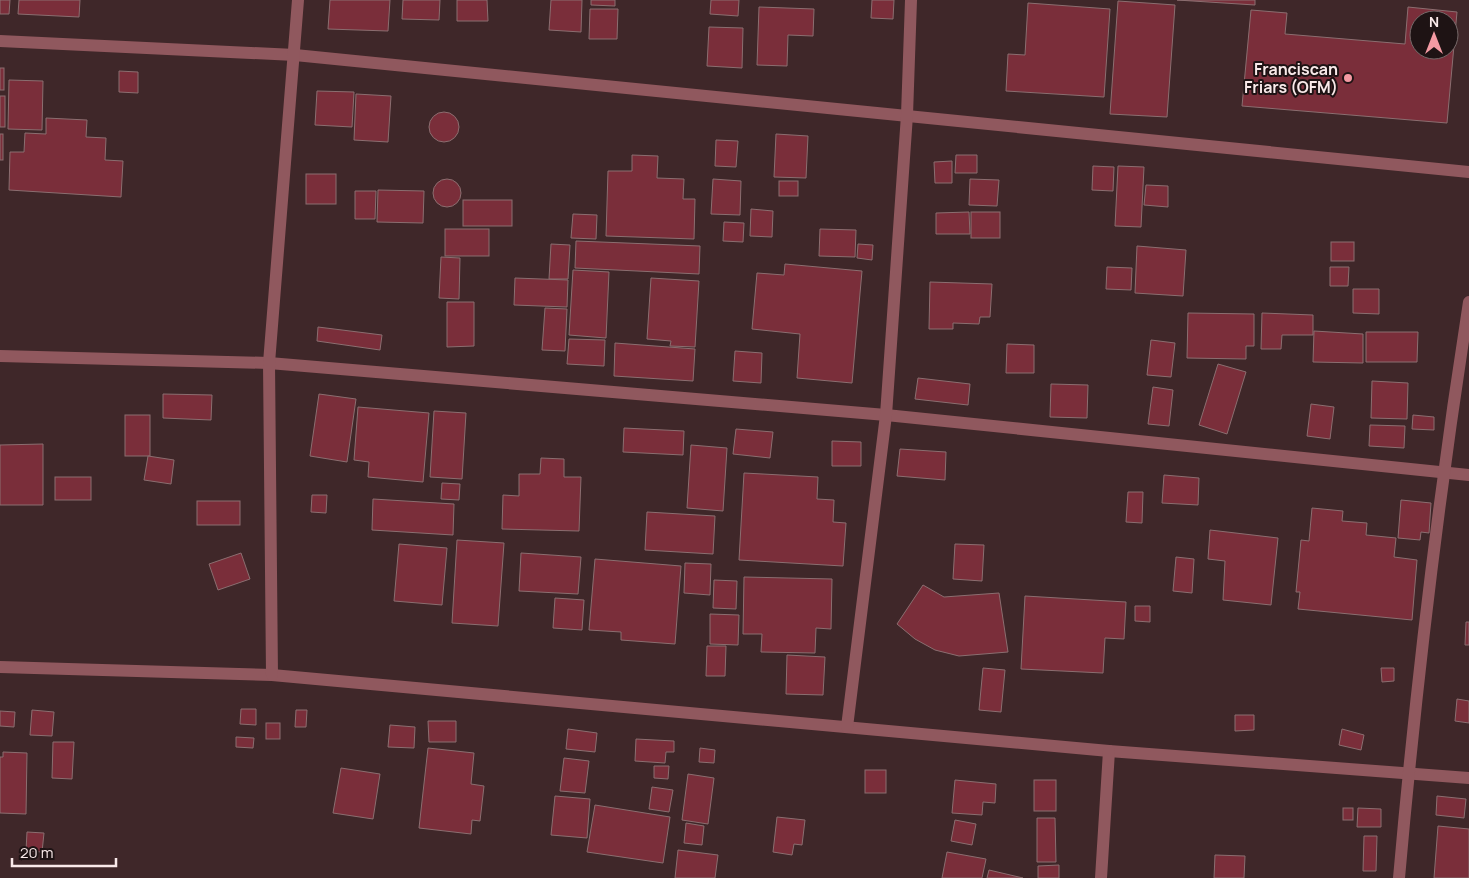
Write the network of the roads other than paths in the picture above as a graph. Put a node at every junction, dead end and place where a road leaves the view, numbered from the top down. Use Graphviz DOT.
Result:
graph roads {
  1 [pos="298,0"];
  2 [pos="911,0"];
  3 [pos="0,41"];
  4 [pos="295,55"];
  5 [pos="906,115"];
  6 [pos="1469,172"];
  7 [pos="1469,302"];
  8 [pos="0,356"];
  9 [pos="269,363"];
  10 [pos="886,415"];
  11 [pos="1442,473"];
  12 [pos="1469,475"];
  13 [pos="0,667"];
  14 [pos="272,675"];
  15 [pos="847,727"];
  16 [pos="1109,751"];
  17 [pos="1408,772"];
  18 [pos="1469,778"];
  19 [pos="1101,878"];
  20 [pos="1399,878"];
  1 -- 4 [label="street"];
  2 -- 5 [label="street"];
  3 -- 4 [label="street"];
  4 -- 5 [label="street"];
  4 -- 9 [label="street"];
  5 -- 6 [label="street"];
  5 -- 10 [label="street"];
  7 -- 11 [label="street"];
  8 -- 9 [label="street"];
  9 -- 10 [label="street"];
  9 -- 14 [label="street"];
  10 -- 11 [label="street"];
  10 -- 15 [label="street"];
  11 -- 12 [label="street"];
  11 -- 17 [label="street"];
  13 -- 14 [label="street"];
  14 -- 15 [label="street"];
  15 -- 16 [label="street"];
  16 -- 17 [label="street"];
  16 -- 19 [label="street"];
  17 -- 18 [label="street"];
  17 -- 20 [label="street"];
}
